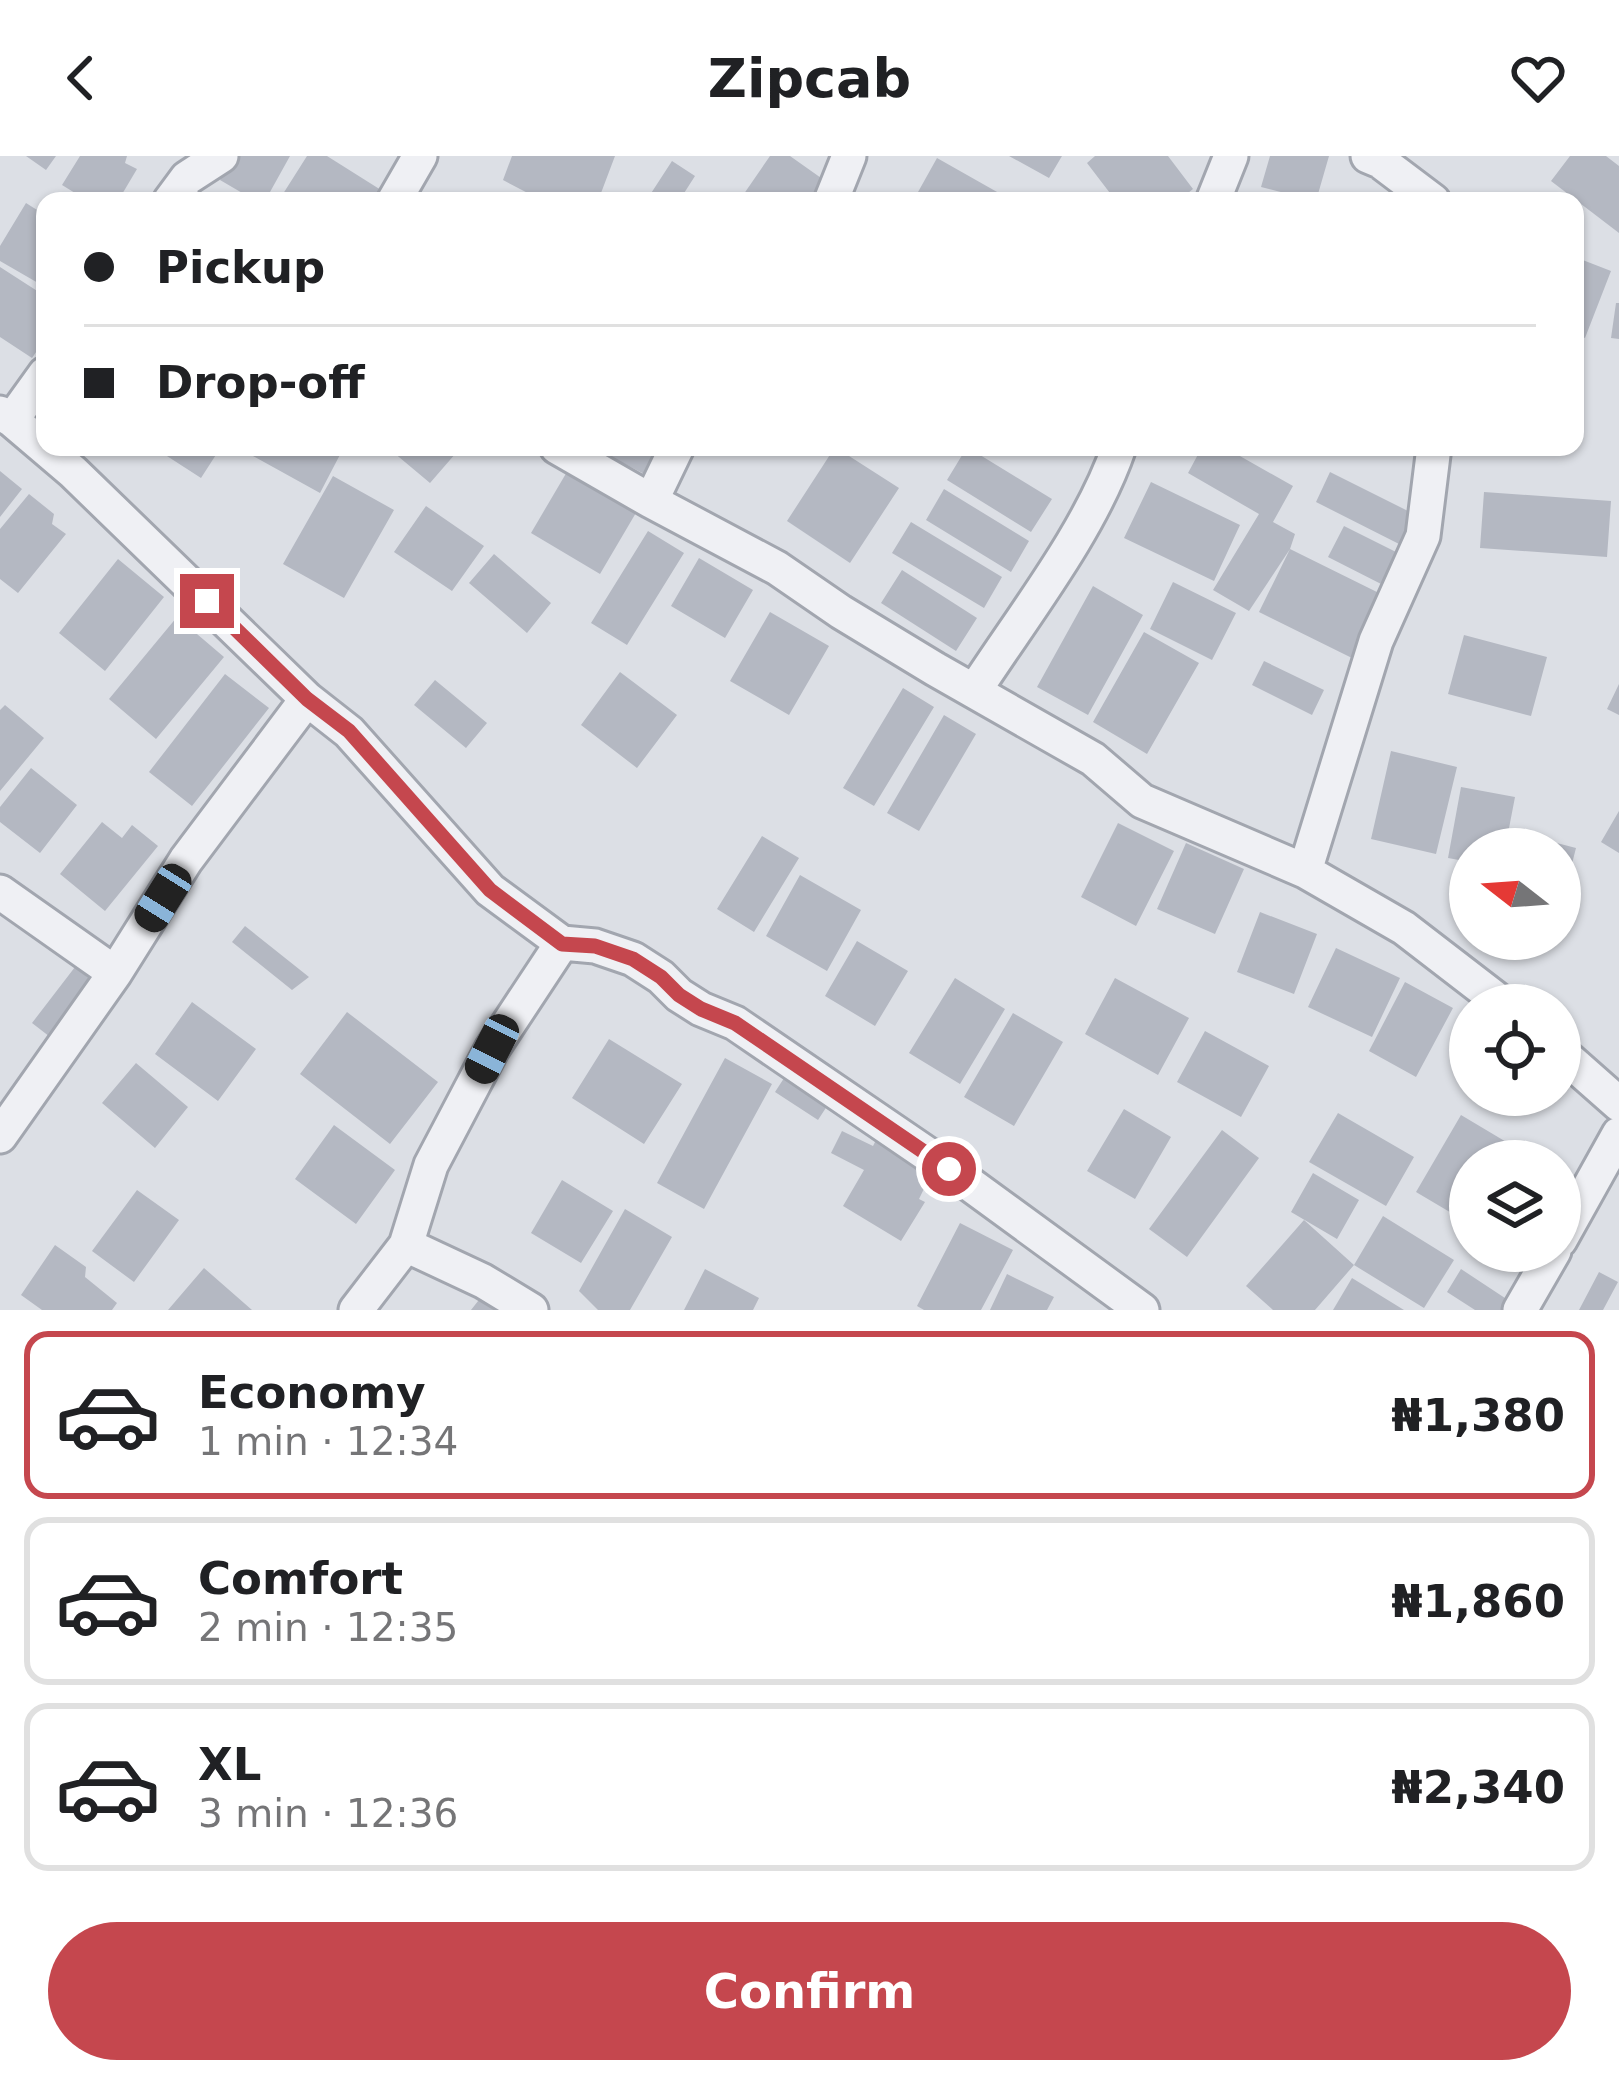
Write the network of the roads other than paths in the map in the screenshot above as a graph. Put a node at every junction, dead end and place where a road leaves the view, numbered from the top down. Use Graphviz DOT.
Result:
graph roads {
  1 [pos="221,156"];
  2 [pos="420,156"];
  3 [pos="849,156"];
  4 [pos="1232,156"];
  5 [pos="1368,156"];
  6 [pos="177,192"];
  7 [pos="399,192"];
  8 [pos="835,192"];
  9 [pos="1217,192"];
  10 [pos="1421,192"];
  11 [pos="36,384"];
  12 [pos="6,417"];
  13 [pos="36,442"];
  14 [pos="54,456"];
  15 [pos="572,456"];
  16 [pos="672,456"];
  17 [pos="1116,456"];
  18 [pos="1433,456"];
  19 [pos="650,501"];
  20 [pos="975,690"];
  21 [pos="307,699"];
  22 [pos="1305,872"];
  23 [pos="0,892"];
  24 [pos="562,944"];
  25 [pos="116,973"];
  26 [pos="1477,984"];
  27 [pos="1581,1071"];
  28 [pos="1619,1104"];
  29 [pos="1619,1134"];
  30 [pos="0,1136"];
  31 [pos="1581,1202"];
  32 [pos="406,1245"];
  33 [pos="1542,1272"];
  34 [pos="356,1310"];
  35 [pos="531,1310"];
  36 [pos="1142,1310"];
  37 [pos="1520,1310"];
  1 -- 6 [label="street"];
  2 -- 7 [label="street"];
  3 -- 8 [label="street"];
  4 -- 9 [label="street"];
  5 -- 10 [label="street"];
  11 -- 12 [label="street"];
  12 -- 13 [label="street"];
  14 -- 21 [label="street"];
  15 -- 19 [label="street"];
  16 -- 19 [label="street"];
  17 -- 20 [label="street"];
  18 -- 22 [label="street"];
  19 -- 20 [label="street"];
  20 -- 22 [label="street"];
  21 -- 24 [label="street"];
  21 -- 25 [label="street"];
  22 -- 26 [label="street"];
  23 -- 25 [label="street"];
  24 -- 32 [label="street"];
  24 -- 36 [label="street"];
  25 -- 30 [label="street"];
  27 -- 28 [label="street"];
  29 -- 31 [label="street"];
  32 -- 34 [label="street"];
  32 -- 35 [label="street"];
  33 -- 37 [label="street"];
}
